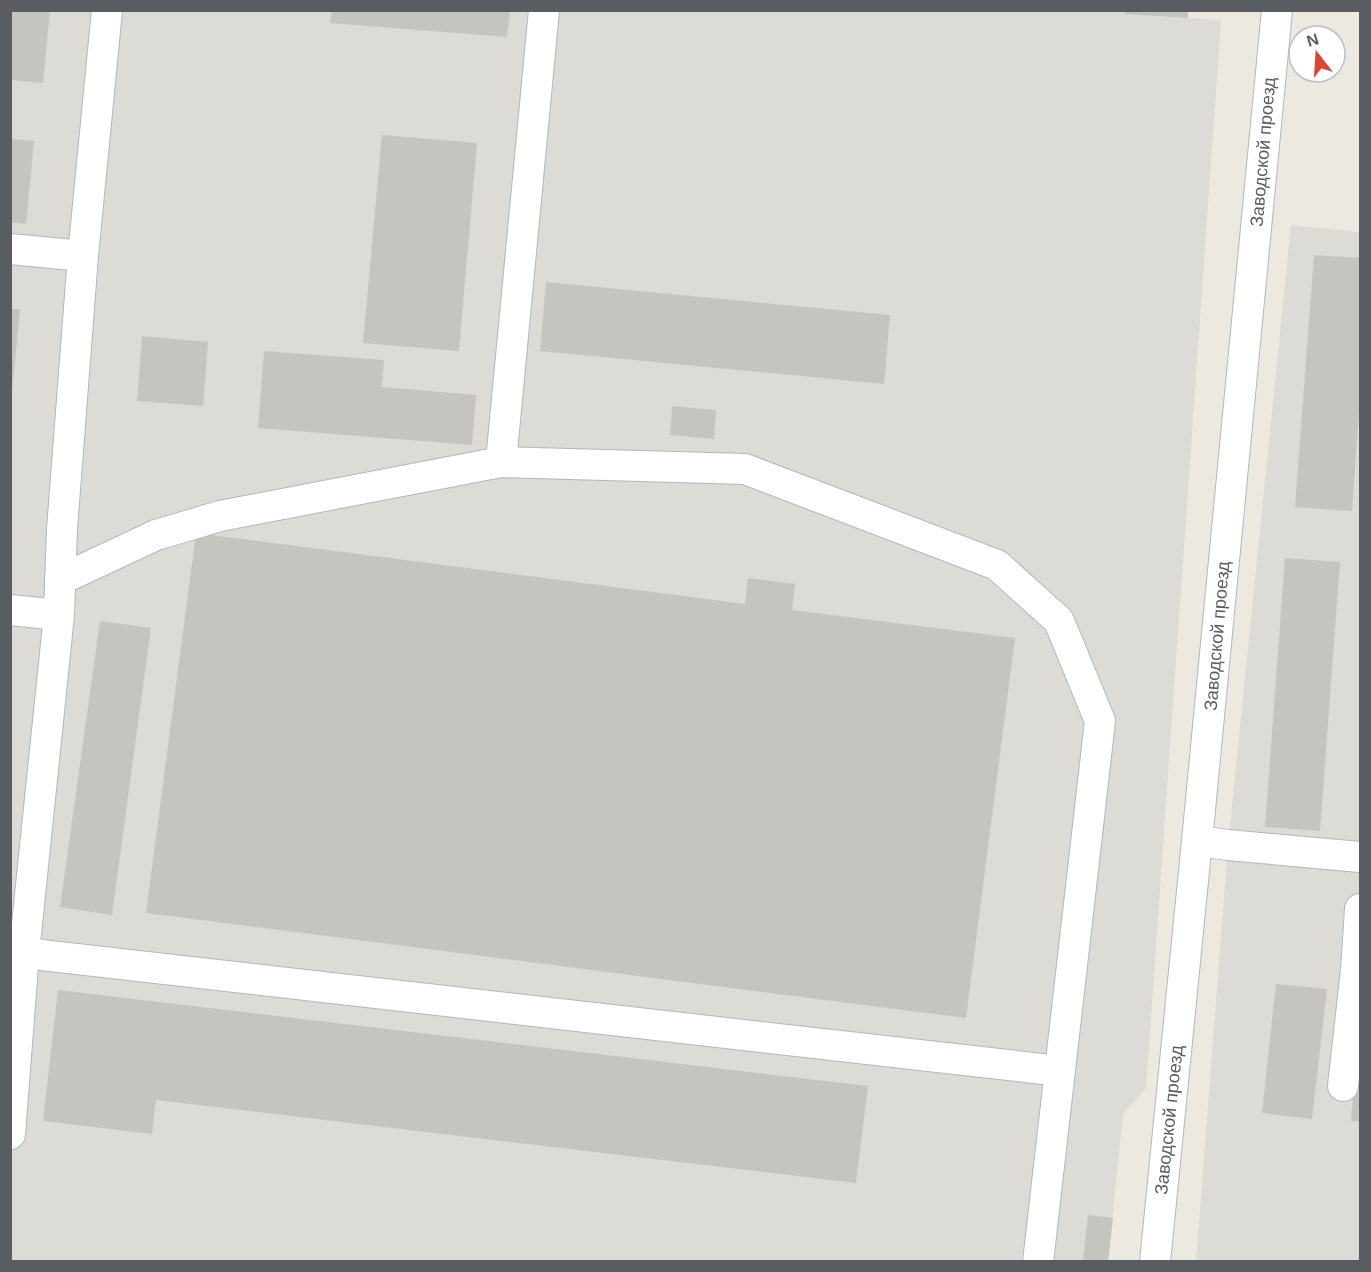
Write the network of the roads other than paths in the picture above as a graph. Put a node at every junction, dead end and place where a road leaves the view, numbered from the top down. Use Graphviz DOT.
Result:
graph roads {
  1 [pos="107,10"];
  2 [pos="544,10"];
  3 [pos="1277,10"];
  4 [pos="10,249"];
  5 [pos="83,256"];
  6 [pos="501,462"];
  7 [pos="60,580"];
  8 [pos="10,610"];
  9 [pos="59,615"];
  10 [pos="1197,841"];
  11 [pos="1360,857"];
  12 [pos="1360,909"];
  13 [pos="24,953"];
  14 [pos="1358,970"];
  15 [pos="1060,1071"];
  16 [pos="1343,1086"];
  17 [pos="10,1134"];
  18 [pos="1038,1262"];
  19 [pos="1155,1262"];
  1 -- 5 [label="street"];
  2 -- 6 [label="street"];
  3 -- 10 [label="street, Заводской проезд"];
  4 -- 5 [label="street"];
  5 -- 7 [label="street"];
  6 -- 7 [label="street"];
  6 -- 15 [label="street"];
  7 -- 9 [label="street"];
  8 -- 9 [label="street"];
  9 -- 13 [label="street"];
  10 -- 11 [label="street"];
  10 -- 19 [label="street, Заводской проезд"];
  12 -- 14 [label="street"];
  13 -- 15 [label="street"];
  13 -- 17 [label="street"];
  14 -- 16 [label="street"];
  15 -- 18 [label="street"];
}
